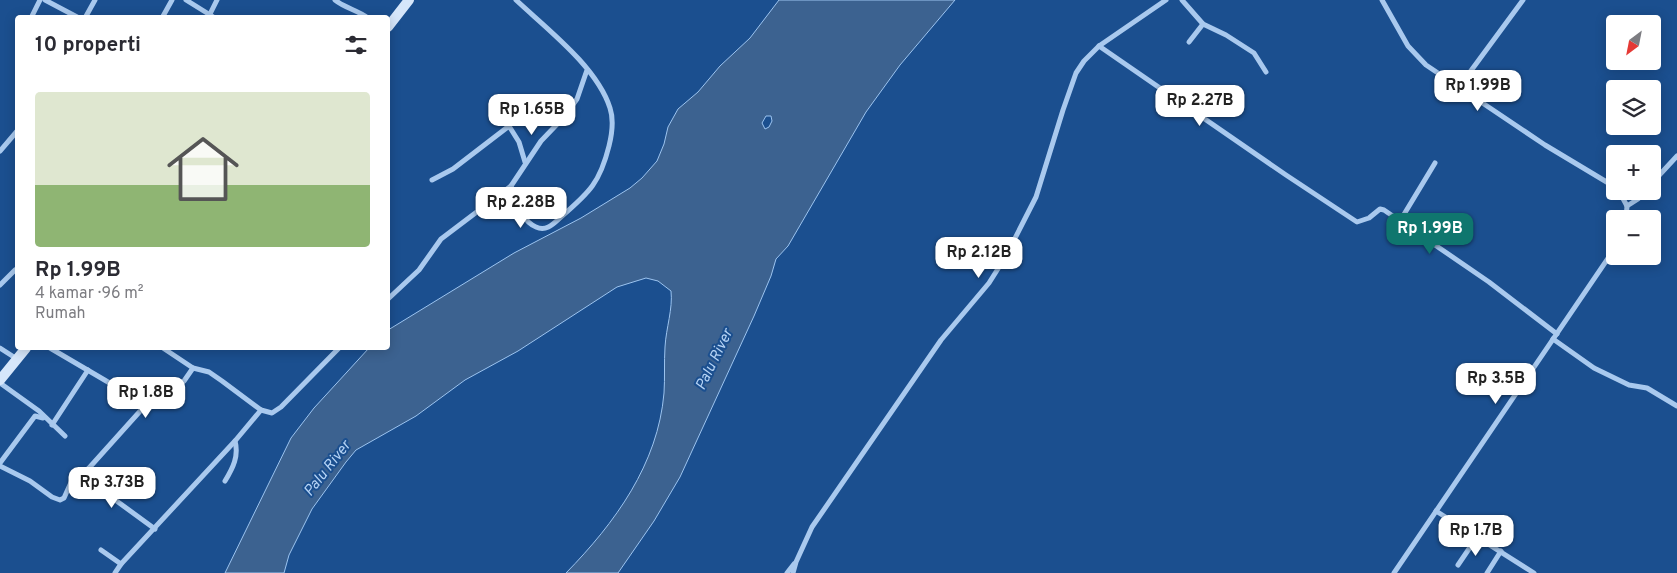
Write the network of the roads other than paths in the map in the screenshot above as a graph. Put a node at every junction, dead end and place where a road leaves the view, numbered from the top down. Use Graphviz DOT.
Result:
graph roads {
  1 [pos="40,0"];
  2 [pos="46,0"];
  3 [pos="95,0"];
  4 [pos="172,0"];
  5 [pos="186,0"];
  6 [pos="217,0"];
  7 [pos="335,0"];
  8 [pos="409,0"];
  9 [pos="516,0"];
  10 [pos="1166,0"];
  11 [pos="1182,0"];
  12 [pos="1382,0"];
  13 [pos="1522,0"];
  14 [pos="32,15"];
  15 [pos="74,15"];
  16 [pos="87,15"];
  17 [pos="164,15"];
  18 [pos="210,15"];
  19 [pos="212,15"];
  20 [pos="363,15"];
  21 [pos="390,24"];
  22 [pos="1203,24"];
  23 [pos="1189,42"];
  24 [pos="1100,46"];
  25 [pos="587,70"];
  26 [pos="1266,72"];
  27 [pos="1459,87"];
  28 [pos="15,134"];
  29 [pos="0,151"];
  30 [pos="1677,156"];
  31 [pos="525,162"];
  32 [pos="1435,163"];
  33 [pos="1661,173"];
  34 [pos="432,180"];
  35 [pos="1606,182"];
  36 [pos="511,186"];
  37 [pos="1624,200"];
  38 [pos="1636,200"];
  39 [pos="1627,206"];
  40 [pos="1627,210"];
  41 [pos="1400,221"];
  42 [pos="1606,261"];
  43 [pos="15,270"];
  44 [pos="0,285"];
  45 [pos="390,297"];
  46 [pos="1555,336"];
  47 [pos="0,348"];
  48 [pos="24,350"];
  49 [pos="53,350"];
  50 [pos="166,350"];
  51 [pos="337,350"];
  52 [pos="17,358"];
  53 [pos="193,368"];
  54 [pos="88,370"];
  55 [pos="0,382"];
  56 [pos="125,392"];
  57 [pos="1677,406"];
  58 [pos="261,410"];
  59 [pos="44,418"];
  60 [pos="52,425"];
  61 [pos="65,436"];
  62 [pos="235,442"];
  63 [pos="0,465"];
  64 [pos="81,475"];
  65 [pos="225,481"];
  66 [pos="1436,511"];
  67 [pos="155,529"];
  68 [pos="1477,537"];
  69 [pos="101,550"];
  70 [pos="1501,551"];
  71 [pos="796,562"];
  72 [pos="121,564"];
  73 [pos="1458,565"];
  74 [pos="1526,567"];
  75 [pos="115,573"];
  76 [pos="787,573"];
  77 [pos="793,573"];
  78 [pos="1394,573"];
  79 [pos="1487,573"];
  80 [pos="1522,573"];
  81 [pos="1534,573"];
  1 -- 14 [label="street"];
  2 -- 15 [label="street"];
  3 -- 16 [label="street"];
  4 -- 17 [label="street"];
  5 -- 18 [label="street"];
  6 -- 19 [label="street"];
  7 -- 20 [label="street"];
  8 -- 21 [label="main road"];
  9 -- 25 [label="street"];
  10 -- 24 [label="street"];
  11 -- 22 [label="street"];
  12 -- 27 [label="street"];
  13 -- 27 [label="street"];
  22 -- 23 [label="street"];
  22 -- 26 [label="street"];
  24 -- 41 [label="street"];
  24 -- 71 [label="street"];
  25 -- 31 [label="street"];
  25 -- 36 [label="street"];
  27 -- 35 [label="street"];
  28 -- 29 [label="street"];
  30 -- 33 [label="street"];
  31 -- 34 [label="street"];
  31 -- 36 [label="street"];
  32 -- 41 [label="street"];
  36 -- 45 [label="street"];
  37 -- 39 [label="street"];
  38 -- 39 [label="street"];
  39 -- 40 [label="street"];
  41 -- 46 [label="street"];
  42 -- 46 [label="street"];
  43 -- 44 [label="street"];
  46 -- 57 [label="street"];
  46 -- 66 [label="street"];
  47 -- 52 [label="street"];
  48 -- 52 [label="main road"];
  49 -- 54 [label="street"];
  50 -- 53 [label="street"];
  51 -- 58 [label="street"];
  52 -- 55 [label="main road"];
  53 -- 58 [label="street"];
  53 -- 64 [label="street"];
  54 -- 56 [label="street"];
  54 -- 60 [label="street"];
  55 -- 59 [label="street"];
  58 -- 62 [label="street"];
  59 -- 60 [label="street"];
  59 -- 63 [label="street"];
  60 -- 61 [label="street"];
  62 -- 65 [label="street"];
  62 -- 67 [label="street"];
  63 -- 64 [label="street"];
  64 -- 67 [label="street"];
  66 -- 68 [label="street"];
  66 -- 78 [label="street"];
  67 -- 72 [label="street"];
  68 -- 70 [label="street"];
  68 -- 73 [label="street"];
  69 -- 72 [label="street"];
  70 -- 74 [label="street"];
  70 -- 79 [label="street"];
  71 -- 76 [label="street"];
  71 -- 77 [label="street"];
  72 -- 75 [label="street"];
  74 -- 80 [label="street"];
  74 -- 81 [label="street"];
}
